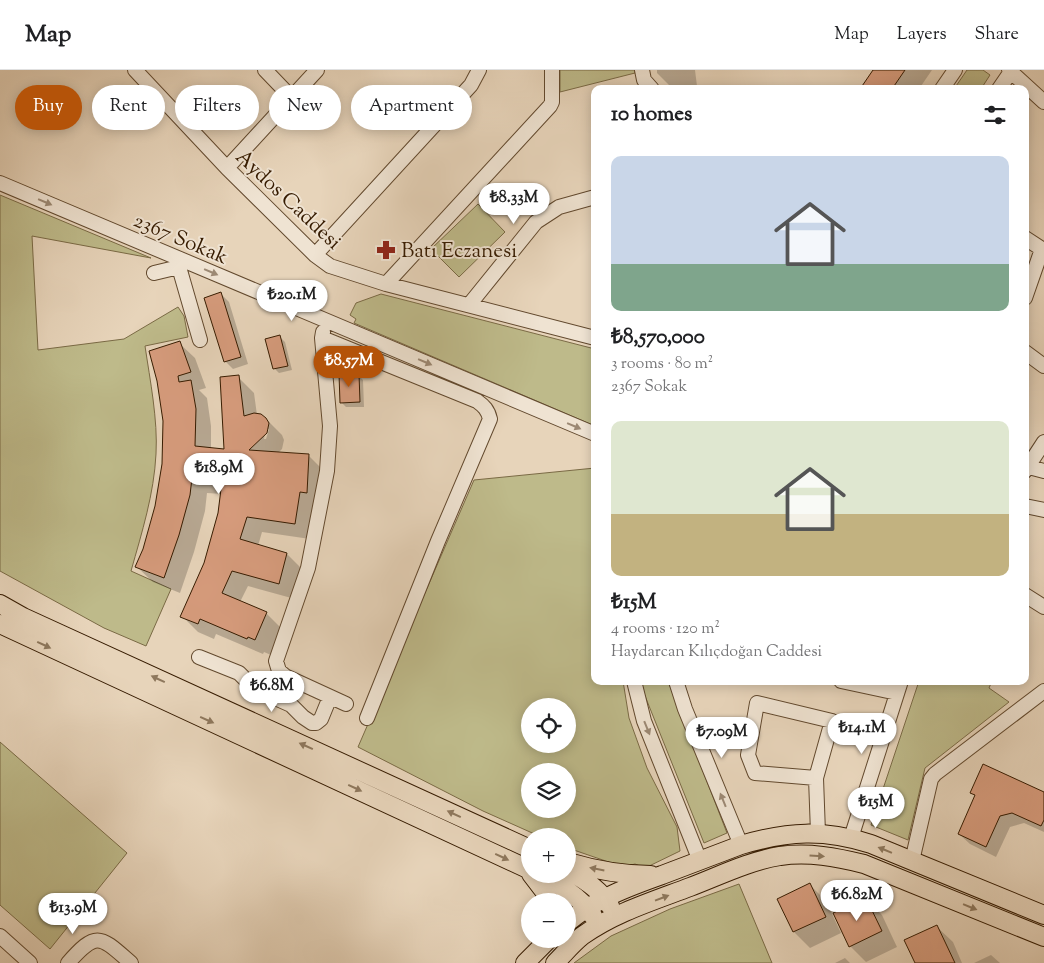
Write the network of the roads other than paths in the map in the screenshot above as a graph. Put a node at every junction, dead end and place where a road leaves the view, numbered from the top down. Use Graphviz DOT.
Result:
graph roads {
  1 [pos="135,70"];
  2 [pos="265,70"];
  3 [pos="317,70"];
  4 [pos="479,70"];
  5 [pos="552,70"];
  6 [pos="642,70"];
  7 [pos="955,70"];
  8 [pos="1010,70"];
  9 [pos="279,85"];
  10 [pos="304,85"];
  11 [pos="648,85"];
  12 [pos="945,85"];
  13 [pos="1001,85"];
  14 [pos="1026,85"];
  15 [pos="1029,88"];
  16 [pos="1044,102"];
  17 [pos="269,123"];
  18 [pos="227,168"];
  19 [pos="0,183"];
  20 [pos="591,198"];
  21 [pos="1029,239"];
  22 [pos="1043,242"];
  23 [pos="315,255"];
  24 [pos="180,263"];
  25 [pos="154,273"];
  26 [pos="386,284"];
  27 [pos="1029,286"];
  28 [pos="469,306"];
  29 [pos="325,320"];
  30 [pos="591,337"];
  31 [pos="322,338"];
  32 [pos="200,340"];
  33 [pos="1029,355"];
  34 [pos="1044,366"];
  35 [pos="591,432"];
  36 [pos="1044,442"];
  37 [pos="1029,464"];
  38 [pos="1029,468"];
  39 [pos="1044,471"];
  40 [pos="1029,507"];
  41 [pos="1044,510"];
  42 [pos="1029,598"];
  43 [pos="0,604"];
  44 [pos="1044,608"];
  45 [pos="0,624"];
  46 [pos="199,657"];
  47 [pos="635,685"];
  48 [pos="677,685"];
  49 [pos="880,685"];
  50 [pos="899,687"];
  51 [pos="1044,691"];
  52 [pos="330,697"];
  53 [pos="183,700"];
  54 [pos="346,704"];
  55 [pos="367,718"];
  56 [pos="816,778"];
  57 [pos="818,833"];
  58 [pos="851,838"];
  59 [pos="521,845"];
  60 [pos="741,845"];
  61 [pos="700,861"];
  62 [pos="912,861"];
  63 [pos="576,864"];
  64 [pos="521,867"];
  65 [pos="576,875"];
  66 [pos="662,875"];
  67 [pos="555,883"];
  68 [pos="605,897"];
  69 [pos="587,907"];
  70 [pos="1044,915"];
  71 [pos="576,916"];
  72 [pos="616,916"];
  73 [pos="599,926"];
  74 [pos="0,936"];
  75 [pos="1044,938"];
  76 [pos="540,948"];
  77 [pos="30,963"];
  78 [pos="68,963"];
  79 [pos="131,963"];
  80 [pos="525,963"];
  81 [pos="555,963"];
  1 -- 18 [label="street, Aydos Caddesi"];
  2 -- 9 [label="street"];
  3 -- 10 [label="street"];
  4 -- 23 [label="street"];
  5 -- 26 [label="street"];
  6 -- 11 [label="street"];
  7 -- 12 [label="street"];
  8 -- 13 [label="street"];
  8 -- 14 [label="street"];
  15 -- 16 [label="street"];
  17 -- 18 [label="street"];
  18 -- 23 [label="street, Aydos Caddesi"];
  19 -- 24 [label="street, 2367 Sokak, one-way"];
  20 -- 28 [label="street"];
  21 -- 22 [label="street"];
  22 -- 27 [label="street"];
  23 -- 26 [label="street, Aydos Caddesi"];
  24 -- 25 [label="street"];
  24 -- 29 [label="street, 2367 Sokak, one-way"];
  24 -- 32 [label="street"];
  26 -- 28 [label="street, Aydos Caddesi"];
  28 -- 30 [label="street, Aydos Caddesi"];
  29 -- 31 [label="street"];
  29 -- 35 [label="street, 2367 Sokak, one-way"];
  31 -- 52 [label="street"];
  31 -- 55 [label="street"];
  33 -- 34 [label="street"];
  36 -- 37 [label="street"];
  38 -- 39 [label="street"];
  40 -- 41 [label="street"];
  42 -- 44 [label="street"];
  53 -- 43 [label="main road, one-way"];
  45 -- 53 [label="main road, one-way"];
  46 -- 52 [label="street"];
  47 -- 61 [label="street, one-way"];
  60 -- 48 [label="street, one-way"];
  49 -- 50 [label="street"];
  50 -- 58 [label="street"];
  51 -- 62 [label="street"];
  52 -- 54 [label="street"];
  59 -- 53 [label="main road, one-way"];
  53 -- 64 [label="main road, one-way"];
  56 -- 56 [label="street"];
  56 -- 57 [label="street"];
  57 -- 58 [label="main road"];
  57 -- 60 [label="main road"];
  62 -- 58 [label="main road, one-way"];
  60 -- 61 [label="main road"];
  61 -- 66 [label="main road"];
  62 -- 70 [label="main road"];
  66 -- 63 [label="main road, one-way"];
  65 -- 68 [label="main road"];
  66 -- 68 [label="main road"];
  67 -- 69 [label="main road"];
  68 -- 69 [label="main road"];
  68 -- 72 [label="main road"];
  69 -- 71 [label="main road"];
  69 -- 73 [label="main road"];
  72 -- 73 [label="main road"];
  72 -- 75 [label="main road, one-way"];
  73 -- 81 [label="main road"];
  74 -- 77 [label="street"];
  76 -- 80 [label="main road"];
  78 -- 79 [label="street"];
}
